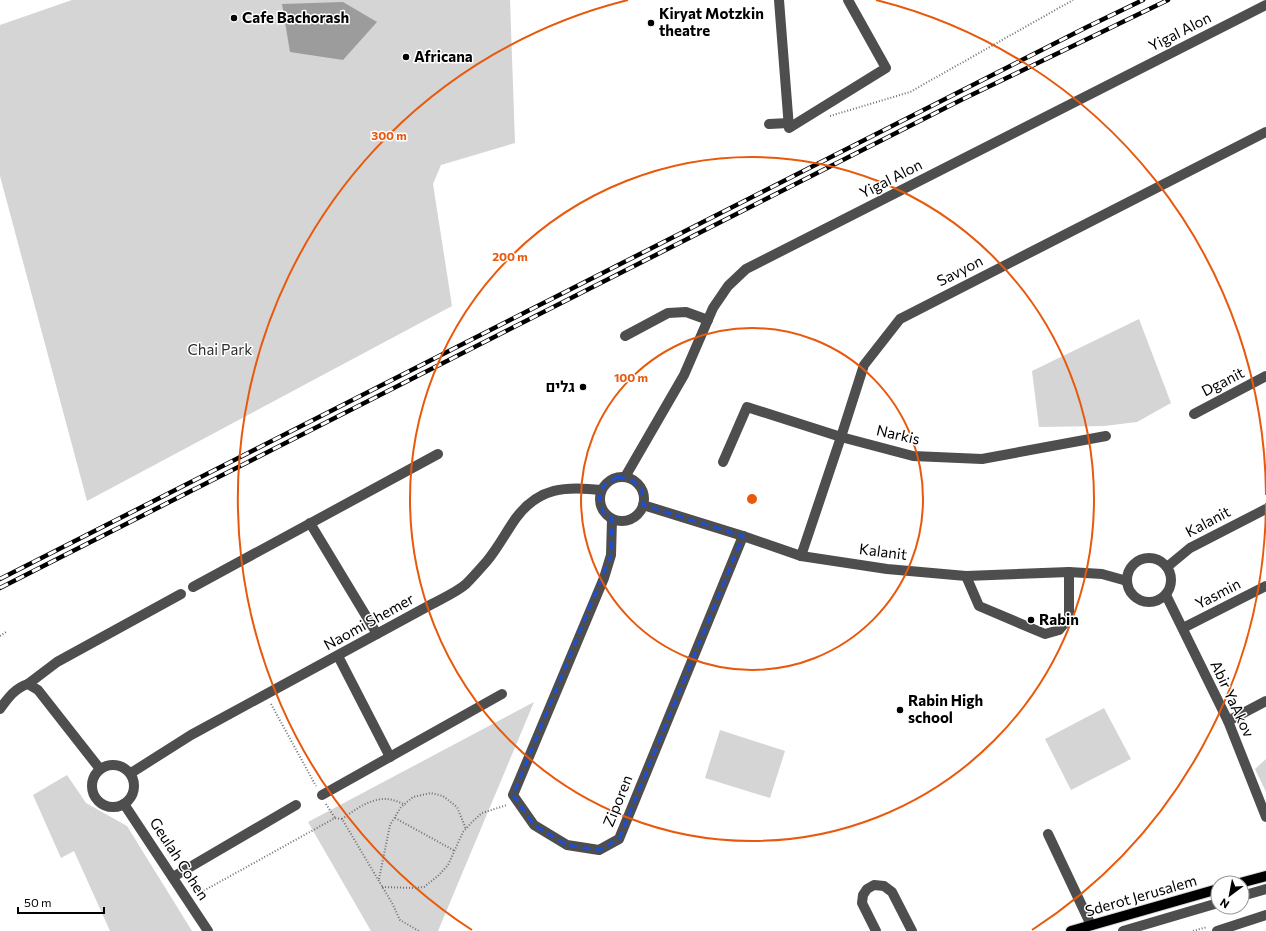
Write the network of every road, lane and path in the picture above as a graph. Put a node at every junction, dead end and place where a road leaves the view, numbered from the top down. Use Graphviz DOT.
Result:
graph roads {
  1 [pos="779,0"];
  2 [pos="848,0"];
  3 [pos="1073,0"];
  4 [pos="1266,5"];
  5 [pos="827,117"];
  6 [pos="769,124"];
  7 [pos="789,126"];
  8 [pos="1266,132"];
  9 [pos="708,320"];
  10 [pos="625,336"];
  11 [pos="1266,376"];
  12 [pos="1194,414"];
  13 [pos="841,436"];
  14 [pos="1106,436"];
  15 [pos="438,454"];
  16 [pos="722,462"];
  17 [pos="625,477"];
  18 [pos="601,490"];
  19 [pos="644,505"];
  20 [pos="1266,509"];
  21 [pos="612,519"];
  22 [pos="310,523"];
  23 [pos="743,536"];
  24 [pos="801,556"];
  25 [pos="1167,567"];
  26 [pos="1069,572"];
  27 [pos="966,576"];
  28 [pos="1127,582"];
  29 [pos="1266,586"];
  30 [pos="193,587"];
  31 [pos="181,594"];
  32 [pos="1166,595"];
  33 [pos="1183,628"];
  34 [pos="6,632"];
  35 [pos="377,634"];
  36 [pos="0,636"];
  37 [pos="338,656"];
  38 [pos="28,684"];
  39 [pos="266,694"];
  40 [pos="502,694"];
  41 [pos="1266,701"];
  42 [pos="0,709"];
  43 [pos="1228,721"];
  44 [pos="390,757"];
  45 [pos="100,768"];
  46 [pos="131,773"];
  47 [pos="322,795"];
  48 [pos="517,801"];
  49 [pos="124,804"];
  50 [pos="296,805"];
  51 [pos="405,805"];
  52 [pos="1266,817"];
  53 [pos="334,818"];
  54 [pos="395,818"];
  55 [pos="342,819"];
  56 [pos="466,829"];
  57 [pos="1048,834"];
  58 [pos="454,851"];
  59 [pos="1266,876"];
  60 [pos="173,877"];
  61 [pos="378,880"];
  62 [pos="1250,880"];
  63 [pos="382,887"];
  64 [pos="1266,889"];
  65 [pos="1210,891"];
  66 [pos="1250,894"];
  67 [pos="188,900"];
  68 [pos="1210,905"];
  69 [pos="1266,915"];
  70 [pos="1091,925"];
  71 [pos="208,931"];
  72 [pos="419,931"];
  73 [pos="876,931"];
  74 [pos="912,931"];
  75 [pos="1071,931"];
  76 [pos="1123,931"];
  77 [pos="1217,931"];
  1 -- 7 [label="street"];
  2 -- 7 [label="street"];
  3 -- 5 [label="path"];
  4 -- 9 [label="street, Yigal Alon"];
  6 -- 7 [label="street"];
  8 -- 13 [label="street, Savyon"];
  9 -- 10 [label="street"];
  9 -- 17 [label="street, Yigal Alon"];
  11 -- 12 [label="street, Dganit"];
  13 -- 14 [label="street, Narkis"];
  13 -- 16 [label="street, Narkis"];
  13 -- 24 [label="street, Savyon"];
  15 -- 22 [label="street"];
  17 -- 18 [label="street"];
  17 -- 19 [label="street"];
  18 -- 21 [label="street"];
  18 -- 35 [label="street, Naomi Shemer"];
  19 -- 21 [label="street"];
  19 -- 23 [label="street, Kalanit"];
  20 -- 25 [label="street, Kalanit"];
  21 -- 48 [label="street"];
  22 -- 30 [label="street"];
  22 -- 35 [label="street"];
  23 -- 24 [label="street, Kalanit"];
  23 -- 48 [label="street, Ziporen"];
  24 -- 27 [label="street, Kalanit"];
  25 -- 28 [label="street"];
  25 -- 32 [label="street"];
  26 -- 27 [label="street, Kalanit"];
  26 -- 27 [label="street"];
  26 -- 28 [label="street, Kalanit"];
  28 -- 32 [label="street"];
  29 -- 33 [label="street, Yasmin"];
  31 -- 38 [label="street"];
  32 -- 33 [label="street, Abir YaAkov"];
  33 -- 43 [label="street, Abir YaAkov"];
  34 -- 36 [label="path"];
  35 -- 37 [label="street, Naomi Shemer"];
  37 -- 39 [label="street, Naomi Shemer"];
  37 -- 44 [label="street"];
  38 -- 42 [label="street"];
  38 -- 45 [label="street"];
  39 -- 46 [label="street, Naomi Shemer"];
  39 -- 47 [label="path"];
  40 -- 44 [label="street"];
  41 -- 43 [label="street"];
  43 -- 52 [label="street, Abir YaAkov"];
  44 -- 47 [label="street"];
  45 -- 46 [label="street"];
  45 -- 49 [label="street"];
  46 -- 49 [label="street"];
  47 -- 53 [label="path"];
  48 -- 56 [label="path"];
  49 -- 60 [label="street, Geulah Cohen"];
  50 -- 60 [label="street"];
  51 -- 54 [label="path"];
  51 -- 55 [label="path"];
  51 -- 56 [label="path"];
  53 -- 55 [label="path"];
  53 -- 67 [label="path"];
  54 -- 58 [label="path"];
  54 -- 61 [label="path"];
  55 -- 61 [label="path"];
  56 -- 58 [label="path"];
  57 -- 70 [label="street"];
  58 -- 63 [label="path"];
  59 -- 62 [label="main road"];
  60 -- 67 [label="street, Geulah Cohen"];
  61 -- 63 [label="path"];
  63 -- 72 [label="path"];
  64 -- 66 [label="street"];
  65 -- 70 [label="main road, Sderot Jerusalem"];
  67 -- 71 [label="street, Geulah Cohen"];
  68 -- 76 [label="street"];
  69 -- 77 [label="street"];
  70 -- 75 [label="main road, Sderot Jerusalem"];
  73 -- 74 [label="street"];
}
